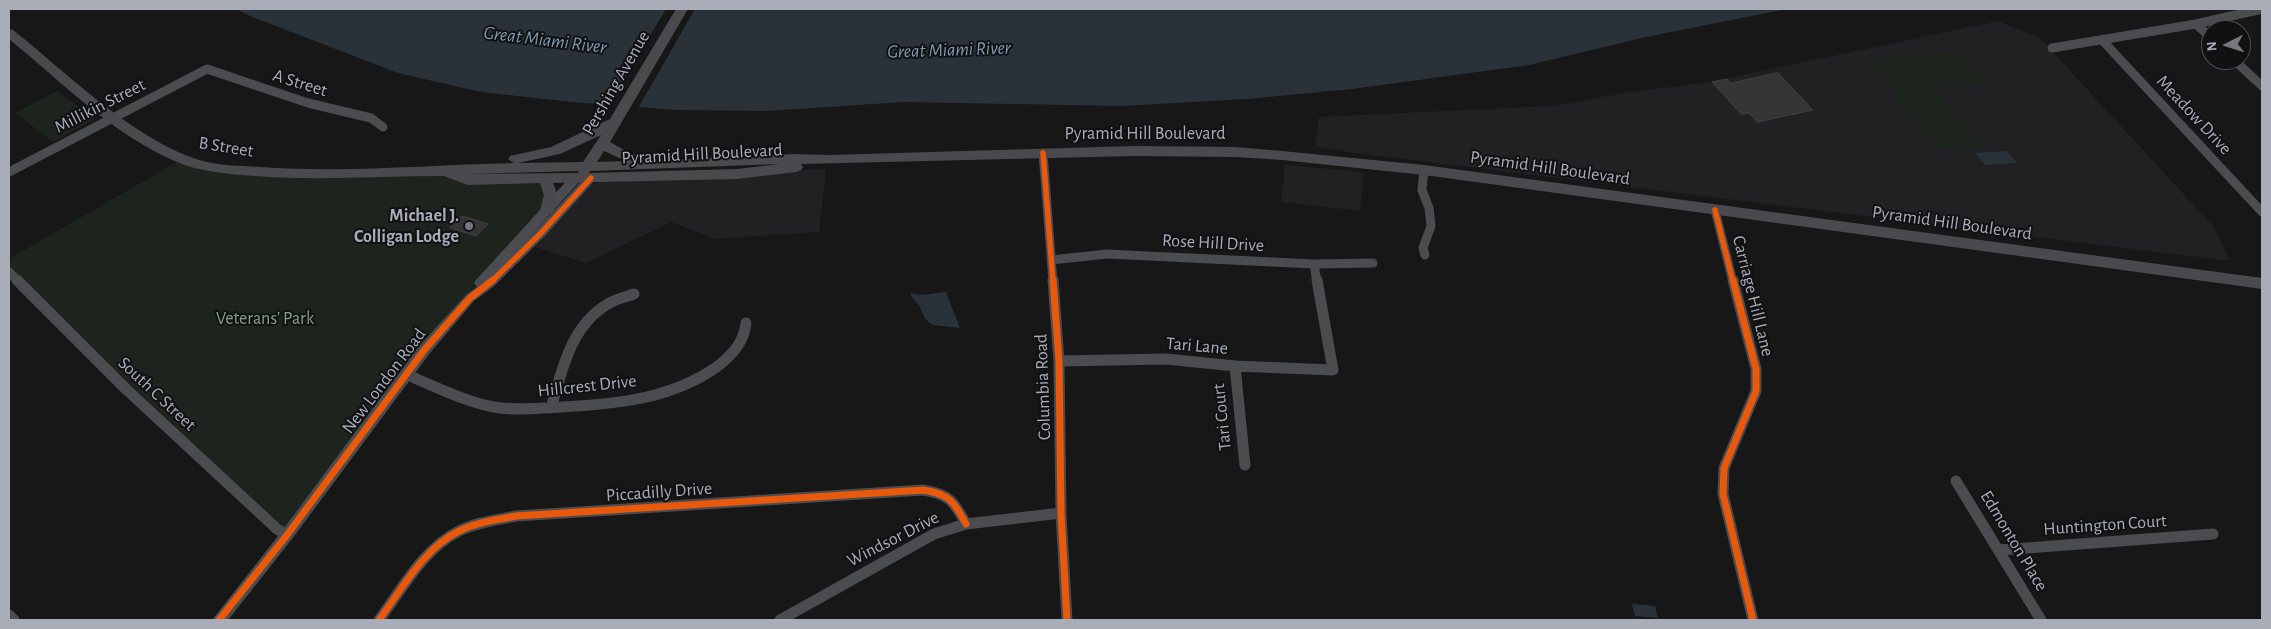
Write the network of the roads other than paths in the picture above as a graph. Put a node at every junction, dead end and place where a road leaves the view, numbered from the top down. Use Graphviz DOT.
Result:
graph roads {
  1 [pos="682,9"];
  2 [pos="2262,9"];
  3 [pos="2196,24"];
  4 [pos="2201,29"];
  5 [pos="9,33"];
  6 [pos="2102,40"];
  7 [pos="2052,48"];
  8 [pos="207,69"];
  9 [pos="2245,70"];
  10 [pos="2262,86"];
  11 [pos="114,117"];
  12 [pos="615,122"];
  13 [pos="383,127"];
  14 [pos="602,144"];
  15 [pos="1043,153"];
  16 [pos="829,160"];
  17 [pos="661,165"];
  18 [pos="1424,170"];
  19 [pos="398,171"];
  20 [pos="9,172"];
  21 [pos="448,172"];
  22 [pos="590,172"];
  23 [pos="576,178"];
  24 [pos="546,179"];
  25 [pos="547,210"];
  26 [pos="1715,210"];
  27 [pos="2262,212"];
  28 [pos="1425,254"];
  29 [pos="1051,260"];
  30 [pos="1373,263"];
  31 [pos="1314,264"];
  32 [pos="9,272"];
  33 [pos="2262,284"];
  34 [pos="634,294"];
  35 [pos="470,298"];
  36 [pos="746,323"];
  37 [pos="1059,361"];
  38 [pos="1235,366"];
  39 [pos="405,374"];
  40 [pos="551,408"];
  41 [pos="1245,465"];
  42 [pos="1956,481"];
  43 [pos="1061,513"];
  44 [pos="966,524"];
  45 [pos="2213,534"];
  46 [pos="287,535"];
  47 [pos="2000,550"];
  48 [pos="9,615"];
  49 [pos="14,620"];
  50 [pos="219,620"];
  51 [pos="379,620"];
  52 [pos="780,620"];
  53 [pos="1067,620"];
  54 [pos="1753,620"];
  55 [pos="2040,620"];
  1 -- 12 [label="main road, Pershing Avenue"];
  2 -- 3 [label="street"];
  3 -- 4 [label="street"];
  3 -- 6 [label="street"];
  5 -- 11 [label="main road, B Street"];
  6 -- 7 [label="street"];
  6 -- 27 [label="street, Meadow Drive"];
  8 -- 11 [label="street, Millikin Street"];
  8 -- 13 [label="street, A Street"];
  9 -- 10 [label="street"];
  11 -- 19 [label="main road, B Street"];
  11 -- 20 [label="street, Millikin Street"];
  12 -- 14 [label="main road, Pershing Avenue"];
  12 -- 19 [label="main road"];
  14 -- 17 [label="main road"];
  14 -- 22 [label="main road, Pershing Avenue"];
  15 -- 16 [label="main road, Pyramid Hill Boulevard"];
  15 -- 18 [label="main road, Pyramid Hill Boulevard"];
  15 -- 29 [label="street, Columbia Road"];
  16 -- 17 [label="main road, Pyramid Hill Boulevard"];
  16 -- 22 [label="main road, Pyramid Hill Boulevard"];
  17 -- 22 [label="main road, Pyramid Hill Boulevard"];
  18 -- 26 [label="main road, Pyramid Hill Boulevard"];
  18 -- 28 [label="street"];
  19 -- 21 [label="main road, B Street"];
  21 -- 22 [label="main road, B Street"];
  21 -- 24 [label="main road, B Street"];
  22 -- 23 [label="main road, Pyramid Hill Boulevard"];
  22 -- 35 [label="street, New London Road"];
  23 -- 24 [label="main road, B Street"];
  23 -- 25 [label="street, New London Road"];
  24 -- 25 [label="main road"];
  25 -- 35 [label="street, New London Road"];
  26 -- 33 [label="main road, Pyramid Hill Boulevard"];
  26 -- 54 [label="street, Carriage Hill Lane"];
  29 -- 31 [label="street, Rose Hill Drive"];
  29 -- 37 [label="street, Columbia Road"];
  30 -- 31 [label="street, Rose Hill Drive"];
  31 -- 38 [label="street, Tari Lane"];
  32 -- 46 [label="street, South C Street"];
  34 -- 40 [label="street"];
  35 -- 39 [label="street, New London Road"];
  36 -- 40 [label="street, Hillcrest Drive"];
  37 -- 38 [label="street, Tari Lane"];
  37 -- 43 [label="street, Columbia Road"];
  38 -- 41 [label="street, Tari Court"];
  39 -- 40 [label="street, Hillcrest Drive"];
  39 -- 46 [label="street, New London Road"];
  42 -- 47 [label="street, Edmonton Place"];
  43 -- 44 [label="street, Windsor Drive"];
  43 -- 53 [label="street, Columbia Road"];
  44 -- 51 [label="street, Piccadilly Drive"];
  44 -- 52 [label="street, Windsor Drive"];
  45 -- 47 [label="street, Huntington Court"];
  46 -- 50 [label="street, New London Road"];
  47 -- 55 [label="street, Edmonton Place"];
  48 -- 49 [label="street"];
}
